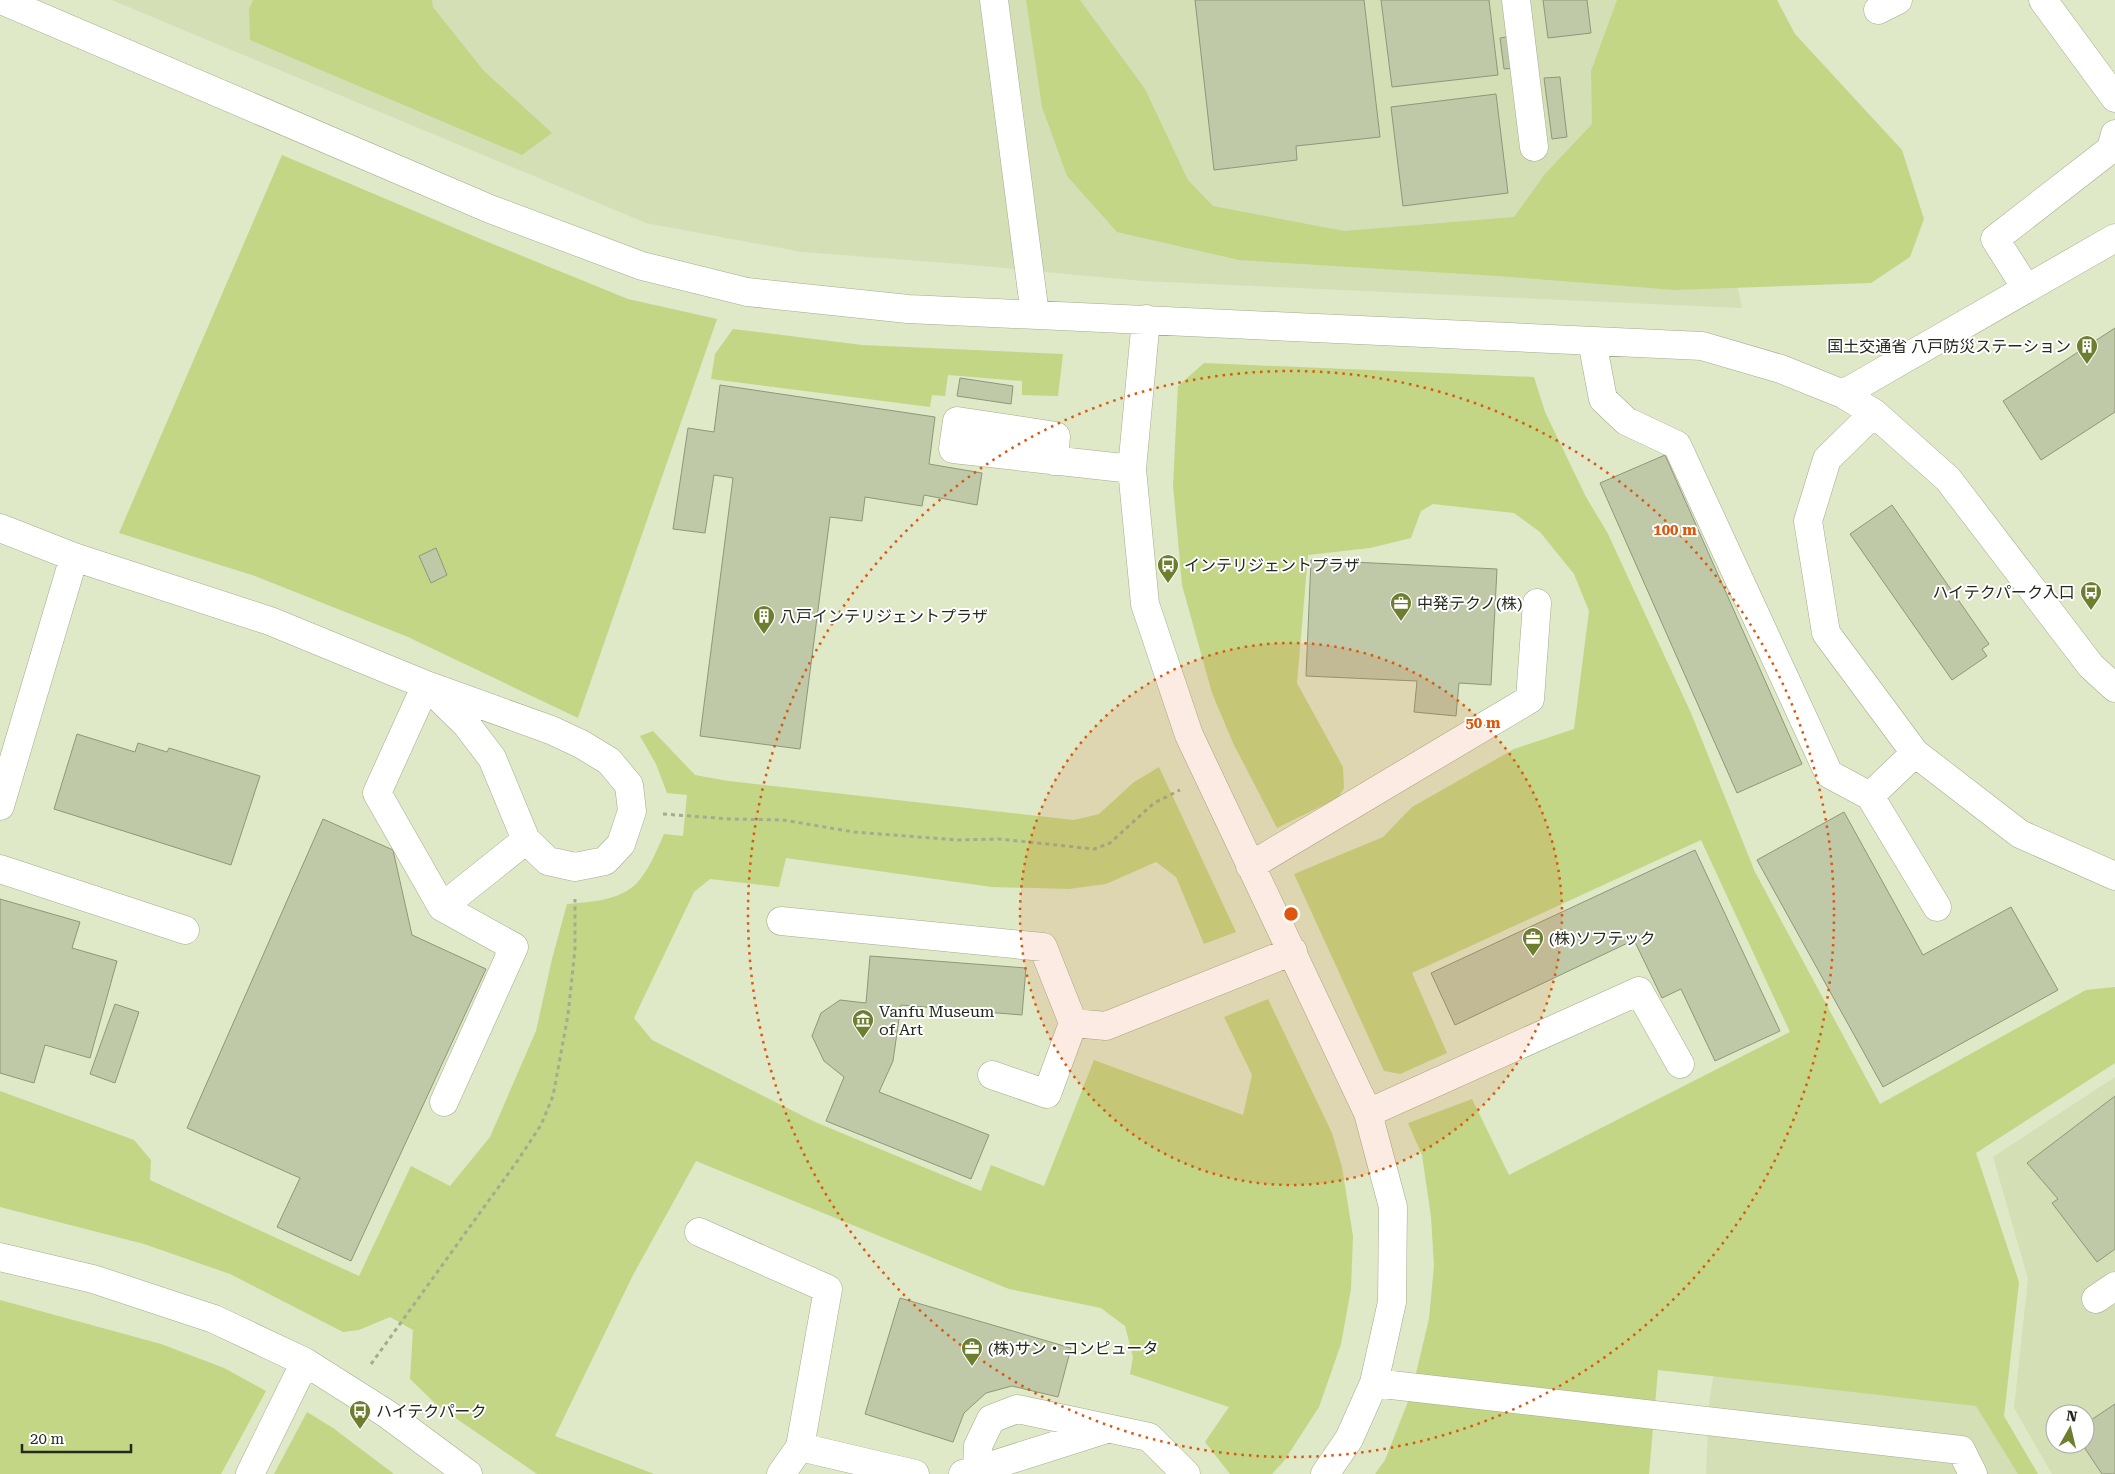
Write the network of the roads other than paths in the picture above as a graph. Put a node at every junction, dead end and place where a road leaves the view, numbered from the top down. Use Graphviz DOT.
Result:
graph roads {
  1 [pos="1,0"];
  2 [pos="994,0"];
  3 [pos="1516,0"];
  4 [pos="2044,0"];
  5 [pos="2115,98"];
  6 [pos="2115,134"];
  7 [pos="1534,147"];
  8 [pos="2115,238"];
  9 [pos="2026,288"];
  10 [pos="1035,314"];
  11 [pos="1146,319"];
  12 [pos="1592,341"];
  13 [pos="1843,394"];
  14 [pos="1874,413"];
  15 [pos="1054,461"];
  16 [pos="1132,469"];
  17 [pos="0,528"];
  18 [pos="74,557"];
  19 [pos="1537,603"];
  20 [pos="426,685"];
  21 [pos="2115,688"];
  22 [pos="1915,753"];
  23 [pos="1870,796"];
  24 [pos="0,806"];
  25 [pos="526,840"];
  26 [pos="1250,866"];
  27 [pos="0,869"];
  28 [pos="2115,876"];
  29 [pos="442,907"];
  30 [pos="1937,907"];
  31 [pos="781,921"];
  32 [pos="185,930"];
  33 [pos="1293,951"];
  34 [pos="1073,1023"];
  35 [pos="1680,1064"];
  36 [pos="992,1075"];
  37 [pos="444,1102"];
  38 [pos="1368,1114"];
  39 [pos="699,1232"];
  40 [pos="0,1257"];
  41 [pos="305,1362"];
  42 [pos="1374,1383"];
  43 [pos="1108,1428"];
  44 [pos="800,1448"];
  45 [pos="970,1472"];
  46 [pos="250,1474"];
  47 [pos="468,1474"];
  48 [pos="780,1474"];
  49 [pos="915,1474"];
  50 [pos="1186,1474"];
  51 [pos="1325,1474"];
  52 [pos="1973,1474"];
  1 -- 10 [label="street"];
  2 -- 10 [label="street"];
  3 -- 7 [label="street"];
  4 -- 5 [label="street"];
  6 -- 9 [label="street"];
  8 -- 9 [label="street"];
  9 -- 13 [label="street"];
  10 -- 11 [label="street"];
  11 -- 12 [label="street"];
  11 -- 16 [label="street"];
  12 -- 13 [label="street"];
  12 -- 23 [label="street"];
  13 -- 14 [label="street"];
  14 -- 21 [label="street"];
  14 -- 22 [label="street"];
  15 -- 16 [label="street"];
  16 -- 26 [label="street"];
  17 -- 18 [label="street"];
  18 -- 20 [label="street"];
  18 -- 24 [label="street"];
  19 -- 26 [label="street"];
  20 -- 25 [label="street"];
  20 -- 25 [label="street"];
  20 -- 29 [label="street"];
  22 -- 23 [label="street"];
  22 -- 28 [label="street"];
  23 -- 30 [label="street"];
  25 -- 29 [label="street"];
  26 -- 33 [label="street"];
  27 -- 32 [label="street"];
  29 -- 37 [label="street"];
  31 -- 34 [label="street"];
  33 -- 34 [label="street"];
  33 -- 38 [label="street"];
  34 -- 36 [label="street"];
  35 -- 38 [label="street"];
  38 -- 42 [label="street"];
  39 -- 44 [label="street"];
  40 -- 41 [label="street"];
  41 -- 46 [label="street"];
  41 -- 47 [label="street"];
  42 -- 51 [label="street"];
  42 -- 52 [label="street"];
  43 -- 45 [label="street"];
  43 -- 45 [label="street"];
  43 -- 50 [label="street"];
  44 -- 48 [label="street"];
  44 -- 49 [label="street"];
}
